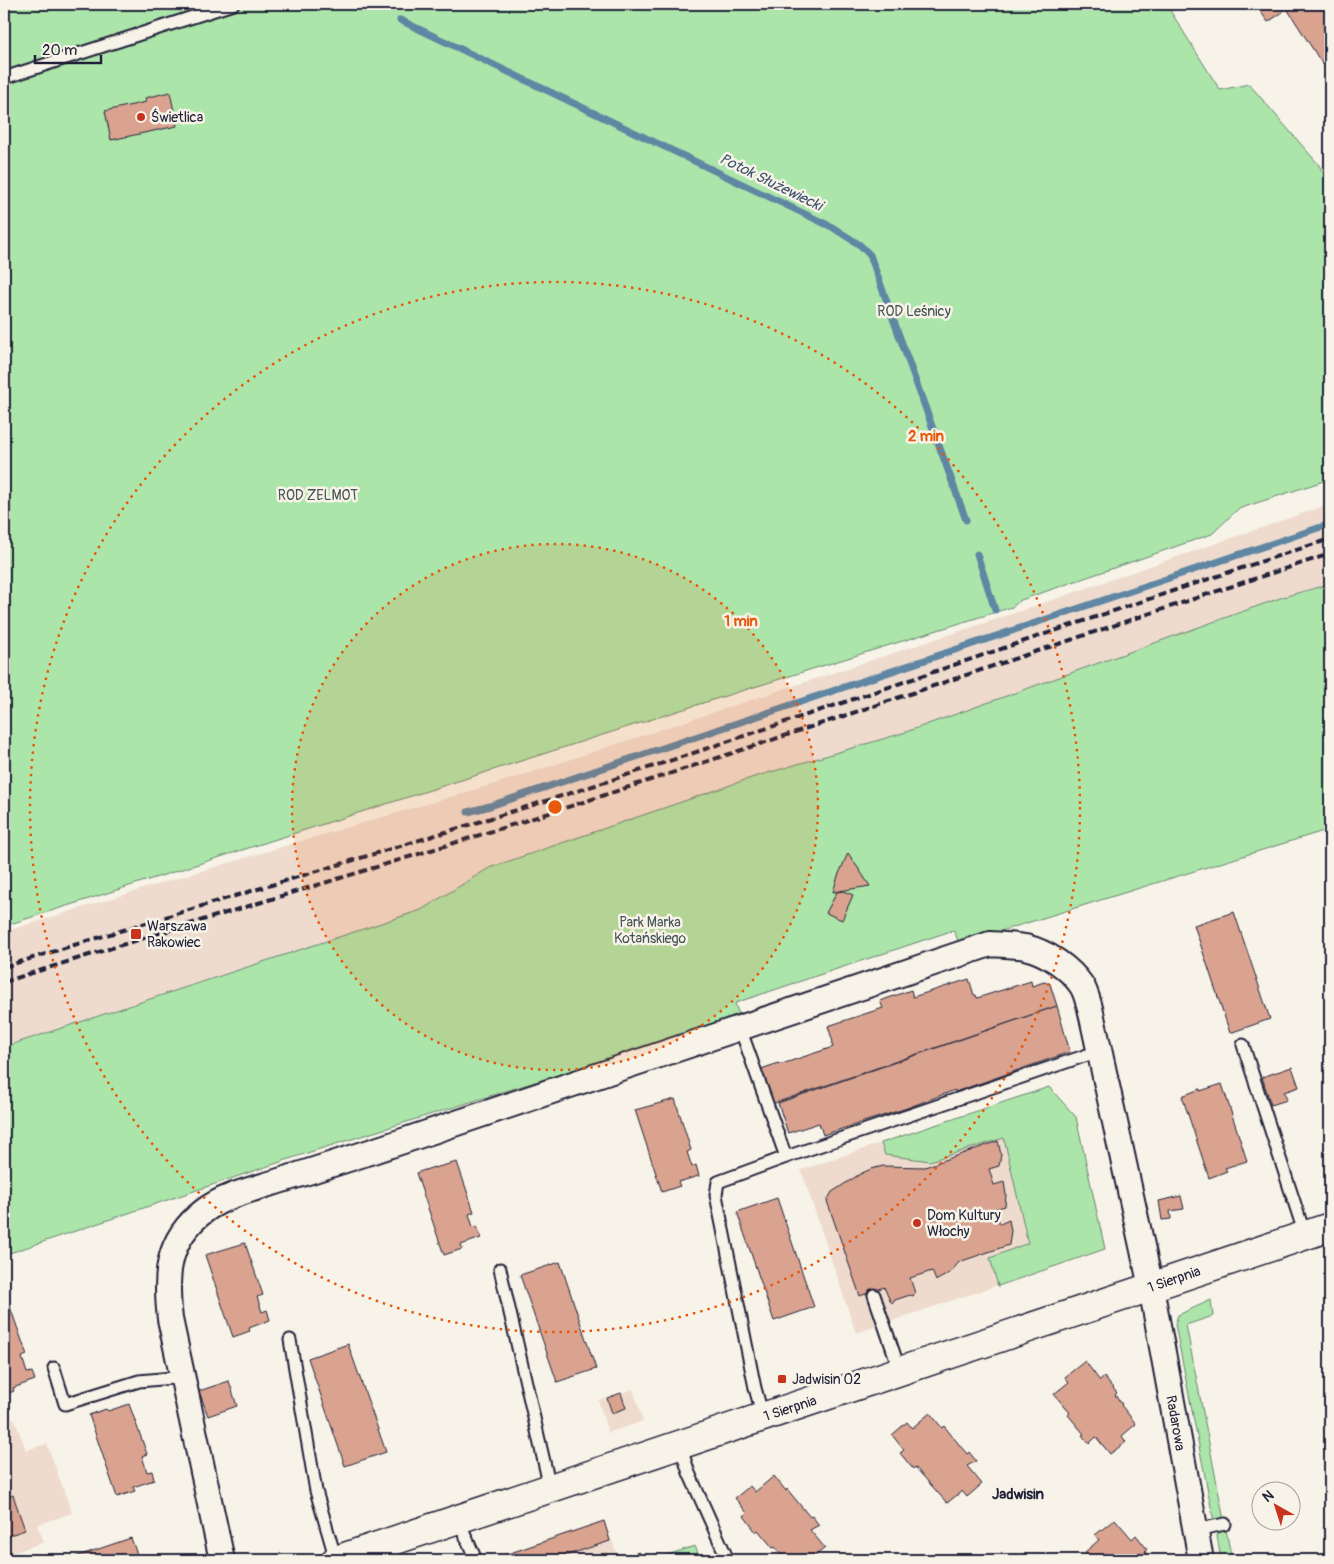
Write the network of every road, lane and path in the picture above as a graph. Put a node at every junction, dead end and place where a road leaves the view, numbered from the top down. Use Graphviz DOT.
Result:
graph roads {
  1 [pos="233,4"];
  2 [pos="4,78"];
  3 [pos="740,1028"];
  4 [pos="1244,1044"];
  5 [pos="1100,1051"];
  6 [pos="786,1157"];
  7 [pos="1330,1227"];
  8 [pos="1305,1235"];
  9 [pos="500,1269"];
  10 [pos="1151,1287"];
  11 [pos="874,1295"];
  12 [pos="290,1340"];
  13 [pos="54,1368"];
  14 [pos="900,1371"];
  15 [pos="183,1377"];
  16 [pos="763,1417"];
  17 [pos="680,1445"];
  18 [pos="550,1488"];
  19 [pos="458,1519"];
  20 [pos="1225,1524"];
  21 [pos="1195,1530"];
  22 [pos="222,1560"];
  23 [pos="336,1560"];
  24 [pos="476,1560"];
  25 [pos="728,1560"];
  26 [pos="1201,1560"];
  1 -- 2 [label="lane"];
  3 -- 5 [label="street, Radarowa"];
  3 -- 6 [label="lane"];
  3 -- 15 [label="street, Radarowa"];
  4 -- 8 [label="lane"];
  5 -- 6 [label="lane"];
  5 -- 10 [label="street, Radarowa"];
  6 -- 16 [label="lane"];
  7 -- 8 [label="street, 1 Sierpnia"];
  8 -- 10 [label="street, 1 Sierpnia"];
  9 -- 18 [label="lane"];
  10 -- 14 [label="street, 1 Sierpnia"];
  10 -- 21 [label="street, Radarowa"];
  11 -- 14 [label="lane"];
  12 -- 23 [label="lane"];
  13 -- 15 [label="lane"];
  14 -- 16 [label="street, 1 Sierpnia"];
  15 -- 22 [label="street, Radarowa"];
  16 -- 17 [label="street, 1 Sierpnia"];
  17 -- 18 [label="street, 1 Sierpnia"];
  17 -- 25 [label="lane"];
  18 -- 19 [label="street, 1 Sierpnia"];
  19 -- 23 [label="street, 1 Sierpnia"];
  19 -- 24 [label="lane"];
  20 -- 21 [label="lane"];
  21 -- 26 [label="street, Radarowa"];
}
